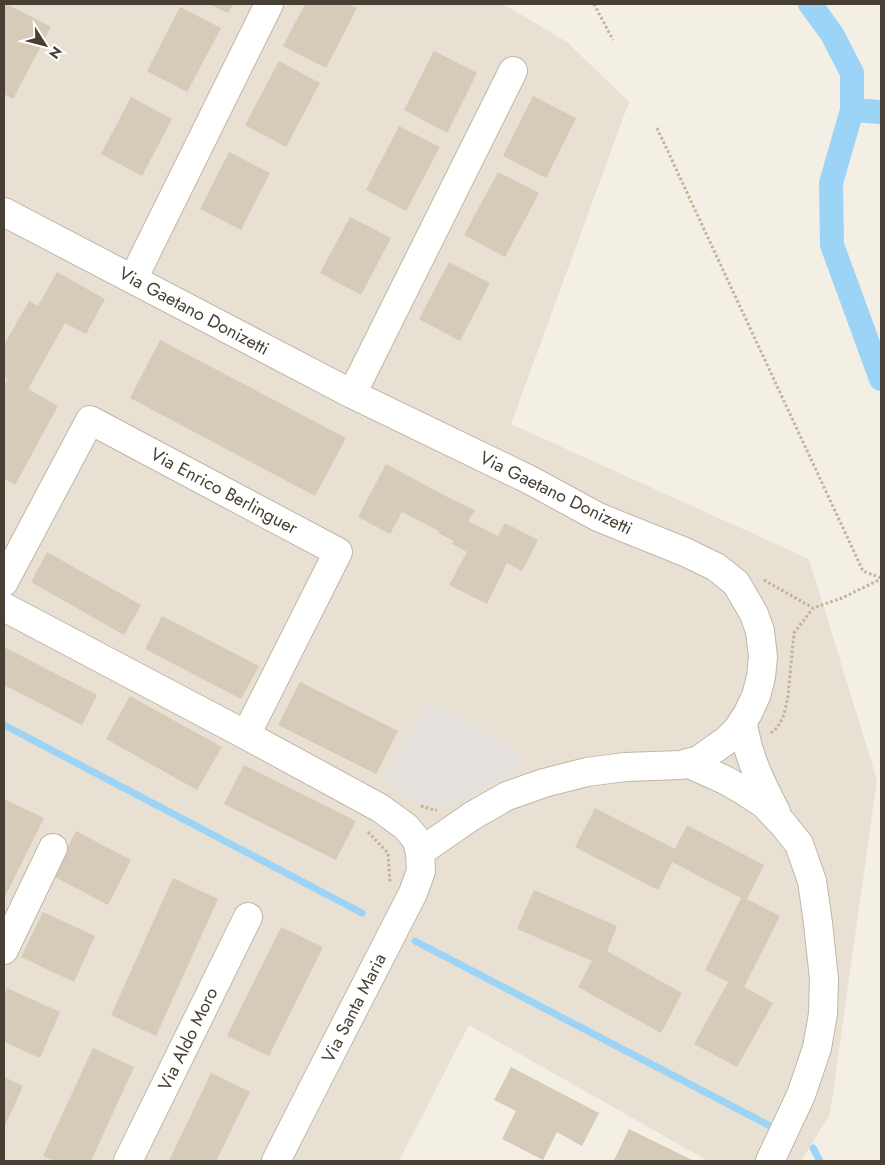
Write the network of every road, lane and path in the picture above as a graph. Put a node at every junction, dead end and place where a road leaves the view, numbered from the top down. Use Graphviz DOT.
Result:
graph roads {
  1 [pos="269,4"];
  2 [pos="594,4"];
  3 [pos="613,40"];
  4 [pos="513,71"];
  5 [pos="657,128"];
  6 [pos="4,212"];
  7 [pos="133,279"];
  8 [pos="352,394"];
  9 [pos="881,578"];
  10 [pos="4,582"];
  11 [pos="4,608"];
  12 [pos="813,608"];
  13 [pos="743,720"];
  14 [pos="246,735"];
  15 [pos="687,763"];
  16 [pos="417,805"];
  17 [pos="380,808"];
  18 [pos="443,808"];
  19 [pos="780,820"];
  20 [pos="53,848"];
  21 [pos="420,852"];
  22 [pos="390,884"];
  23 [pos="248,917"];
  24 [pos="4,950"];
  25 [pos="128,1161"];
  26 [pos="276,1161"];
  27 [pos="770,1161"];
  1 -- 7 [label="street"];
  2 -- 3 [label="path"];
  4 -- 8 [label="street"];
  5 -- 9 [label="path"];
  6 -- 7 [label="street, Via Gaetano Donizetti"];
  7 -- 8 [label="street, Via Gaetano Donizetti"];
  8 -- 13 [label="street, Via Gaetano Donizetti"];
  9 -- 12 [label="path"];
  10 -- 14 [label="street, Via Enrico Berlinguer"];
  11 -- 14 [label="street"];
  13 -- 15 [label="street, Via Gaetano Donizetti"];
  13 -- 19 [label="street"];
  14 -- 17 [label="street"];
  15 -- 19 [label="street"];
  15 -- 21 [label="street, Via Gaetano Donizetti"];
  16 -- 18 [label="path"];
  17 -- 21 [label="street"];
  17 -- 22 [label="path"];
  19 -- 27 [label="street"];
  20 -- 24 [label="street"];
  21 -- 26 [label="street, Via Santa Maria"];
  23 -- 25 [label="street, Via Aldo Moro"];
}
